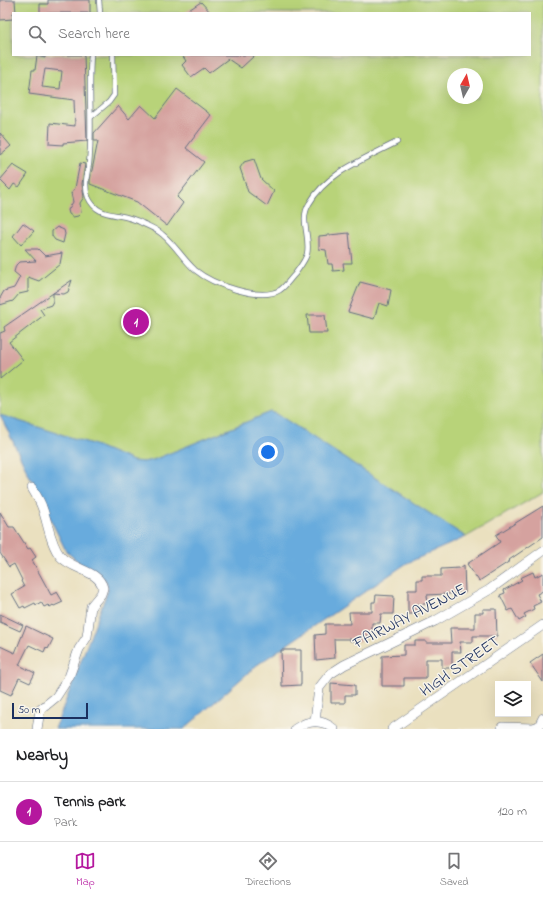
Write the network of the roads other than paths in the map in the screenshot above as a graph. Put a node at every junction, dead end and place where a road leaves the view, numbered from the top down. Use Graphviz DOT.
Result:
graph roads {
  1 [pos="99,0"];
  2 [pos="100,12"];
  3 [pos="91,56"];
  4 [pos="113,56"];
  5 [pos="91,117"];
  6 [pos="397,142"];
  7 [pos="32,488"];
  8 [pos="543,551"];
  9 [pos="543,625"];
  10 [pos="543,718"];
  11 [pos="316,721"];
  12 [pos="502,727"];
  13 [pos="37,729"];
  14 [pos="295,729"];
  15 [pos="334,729"];
  16 [pos="392,729"];
  1 -- 2 [label="lane"];
  3 -- 5 [label="lane"];
  4 -- 5 [label="lane"];
  5 -- 6 [label="lane"];
  7 -- 13 [label="street"];
  8 -- 11 [label="street, FAIRWAY AVENUE"];
  9 -- 16 [label="street, HIGH STREET"];
  10 -- 12 [label="street"];
  11 -- 14 [label="street"];
  11 -- 15 [label="street"];
}
